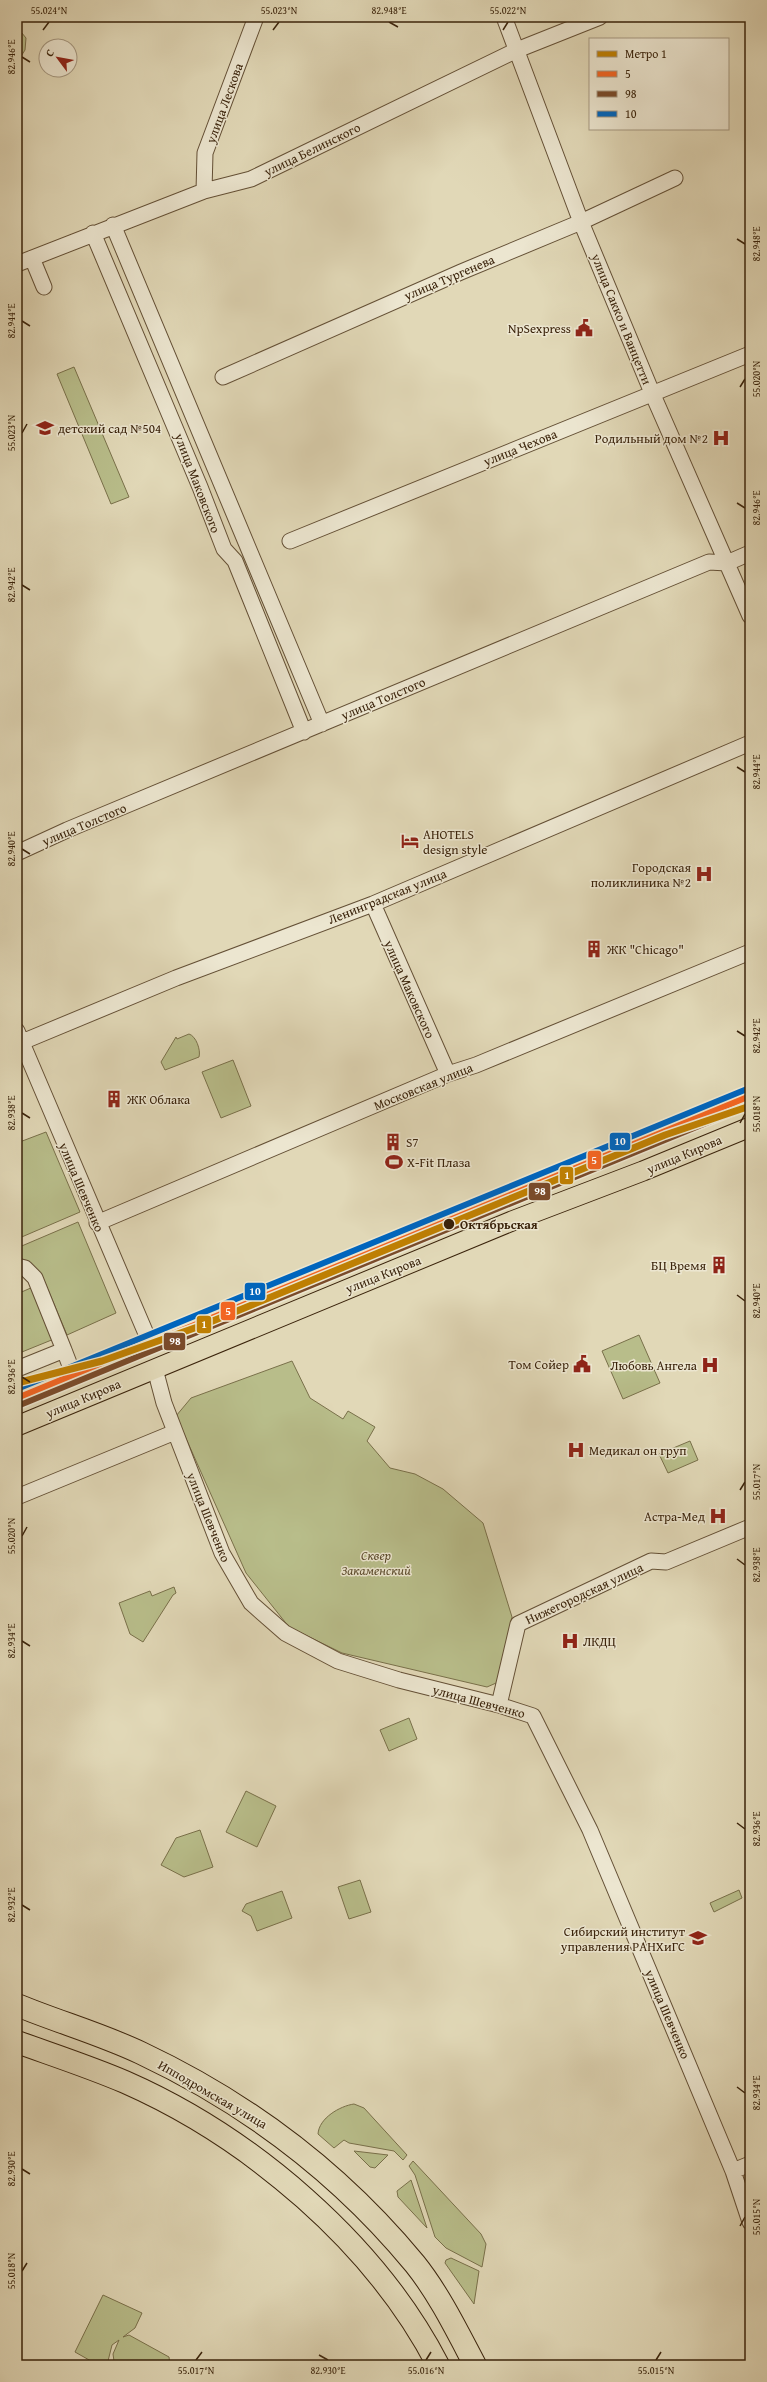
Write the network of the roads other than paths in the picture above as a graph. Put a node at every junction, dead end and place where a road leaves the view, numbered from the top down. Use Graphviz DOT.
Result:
graph roads {
  1 [pos="256,17"];
  2 [pos="504,17"];
  3 [pos="600,17"];
  4 [pos="517,50"];
  5 [pos="675,178"];
  6 [pos="204,191"];
  7 [pos="581,222"];
  8 [pos="113,225"];
  9 [pos="93,233"];
  10 [pos="32,258"];
  11 [pos="17,264"];
  12 [pos="44,287"];
  13 [pos="750,354"];
  14 [pos="223,377"];
  15 [pos="653,395"];
  16 [pos="290,541"];
  17 [pos="750,553"];
  18 [pos="727,563"];
  19 [pos="750,616"];
  20 [pos="322,724"];
  21 [pos="304,732"];
  22 [pos="750,743"];
  23 [pos="17,853"];
  24 [pos="373,904"];
  25 [pos="750,952"];
  26 [pos="19,1036"];
  27 [pos="448,1074"];
  28 [pos="750,1096"];
  29 [pos="750,1127"];
  30 [pos="97,1223"];
  31 [pos="17,1266"];
  32 [pos="150,1343"];
  33 [pos="64,1350"];
  34 [pos="17,1369"];
  35 [pos="155,1369"];
  36 [pos="74,1376"];
  37 [pos="17,1398"];
  38 [pos="17,1426"];
  39 [pos="175,1432"];
  40 [pos="17,1497"];
  41 [pos="750,1527"];
  42 [pos="499,1705"];
  43 [pos="17,2005"];
  44 [pos="17,2042"];
  45 [pos="750,2164"];
  46 [pos="322,2169"];
  47 [pos="733,2172"];
  48 [pos="299,2193"];
  49 [pos="750,2222"];
  50 [pos="438,2365"];
  51 [pos="475,2365"];
  1 -- 6 [label="street, улица Лескова"];
  2 -- 4 [label="street, улица Сакко и Ванцетти"];
  3 -- 4 [label="street, улица Белинского"];
  4 -- 6 [label="street, улица Белинского"];
  4 -- 7 [label="street, улица Сакко и Ванцетти"];
  5 -- 7 [label="street, улица Тургенева"];
  6 -- 8 [label="street, улица Белинского"];
  7 -- 14 [label="street, улица Тургенева"];
  7 -- 15 [label="street, улица Сакко и Ванцетти"];
  8 -- 9 [label="street, улица Белинского"];
  8 -- 20 [label="street"];
  9 -- 10 [label="street, улица Белинского"];
  9 -- 21 [label="street, улица Маковского"];
  10 -- 11 [label="street, улица Белинского"];
  10 -- 12 [label="street"];
  13 -- 15 [label="street, улица Чехова"];
  15 -- 16 [label="street, улица Чехова"];
  15 -- 18 [label="street, улица Сакко и Ванцетти"];
  17 -- 18 [label="street, улица Толстого"];
  18 -- 19 [label="street, улица Сакко и Ванцетти"];
  18 -- 20 [label="street, улица Толстого"];
  20 -- 21 [label="street, улица Толстого"];
  21 -- 23 [label="street, улица Толстого"];
  22 -- 24 [label="street, Ленинградская улица"];
  24 -- 26 [label="street, Ленинградская улица"];
  24 -- 27 [label="street, улица Маковского"];
  25 -- 27 [label="street, Московская улица"];
  26 -- 30 [label="street, улица Шевченко"];
  27 -- 30 [label="street, Московская улица"];
  28 -- 32 [label="main road, улица Кирова"];
  29 -- 35 [label="main road, улица Кирова"];
  30 -- 32 [label="street, улица Шевченко"];
  31 -- 33 [label="street"];
  32 -- 36 [label="main road, улица Кирова"];
  33 -- 34 [label="street"];
  33 -- 36 [label="street"];
  35 -- 38 [label="main road, улица Кирова"];
  35 -- 39 [label="street, улица Шевченко"];
  36 -- 37 [label="main road, улица Кирова"];
  39 -- 40 [label="street"];
  39 -- 42 [label="street, улица Шевченко"];
  41 -- 42 [label="street, Нижегородская улица"];
  42 -- 47 [label="street, улица Шевченко"];
  43 -- 46 [label="highway, Ипподромская улица"];
  44 -- 48 [label="highway"];
  45 -- 47 [label="street"];
  46 -- 48 [label="highway"];
  46 -- 51 [label="highway, Ипподромская улица"];
  47 -- 49 [label="street, улица Шевченко"];
  48 -- 50 [label="highway"];
}
